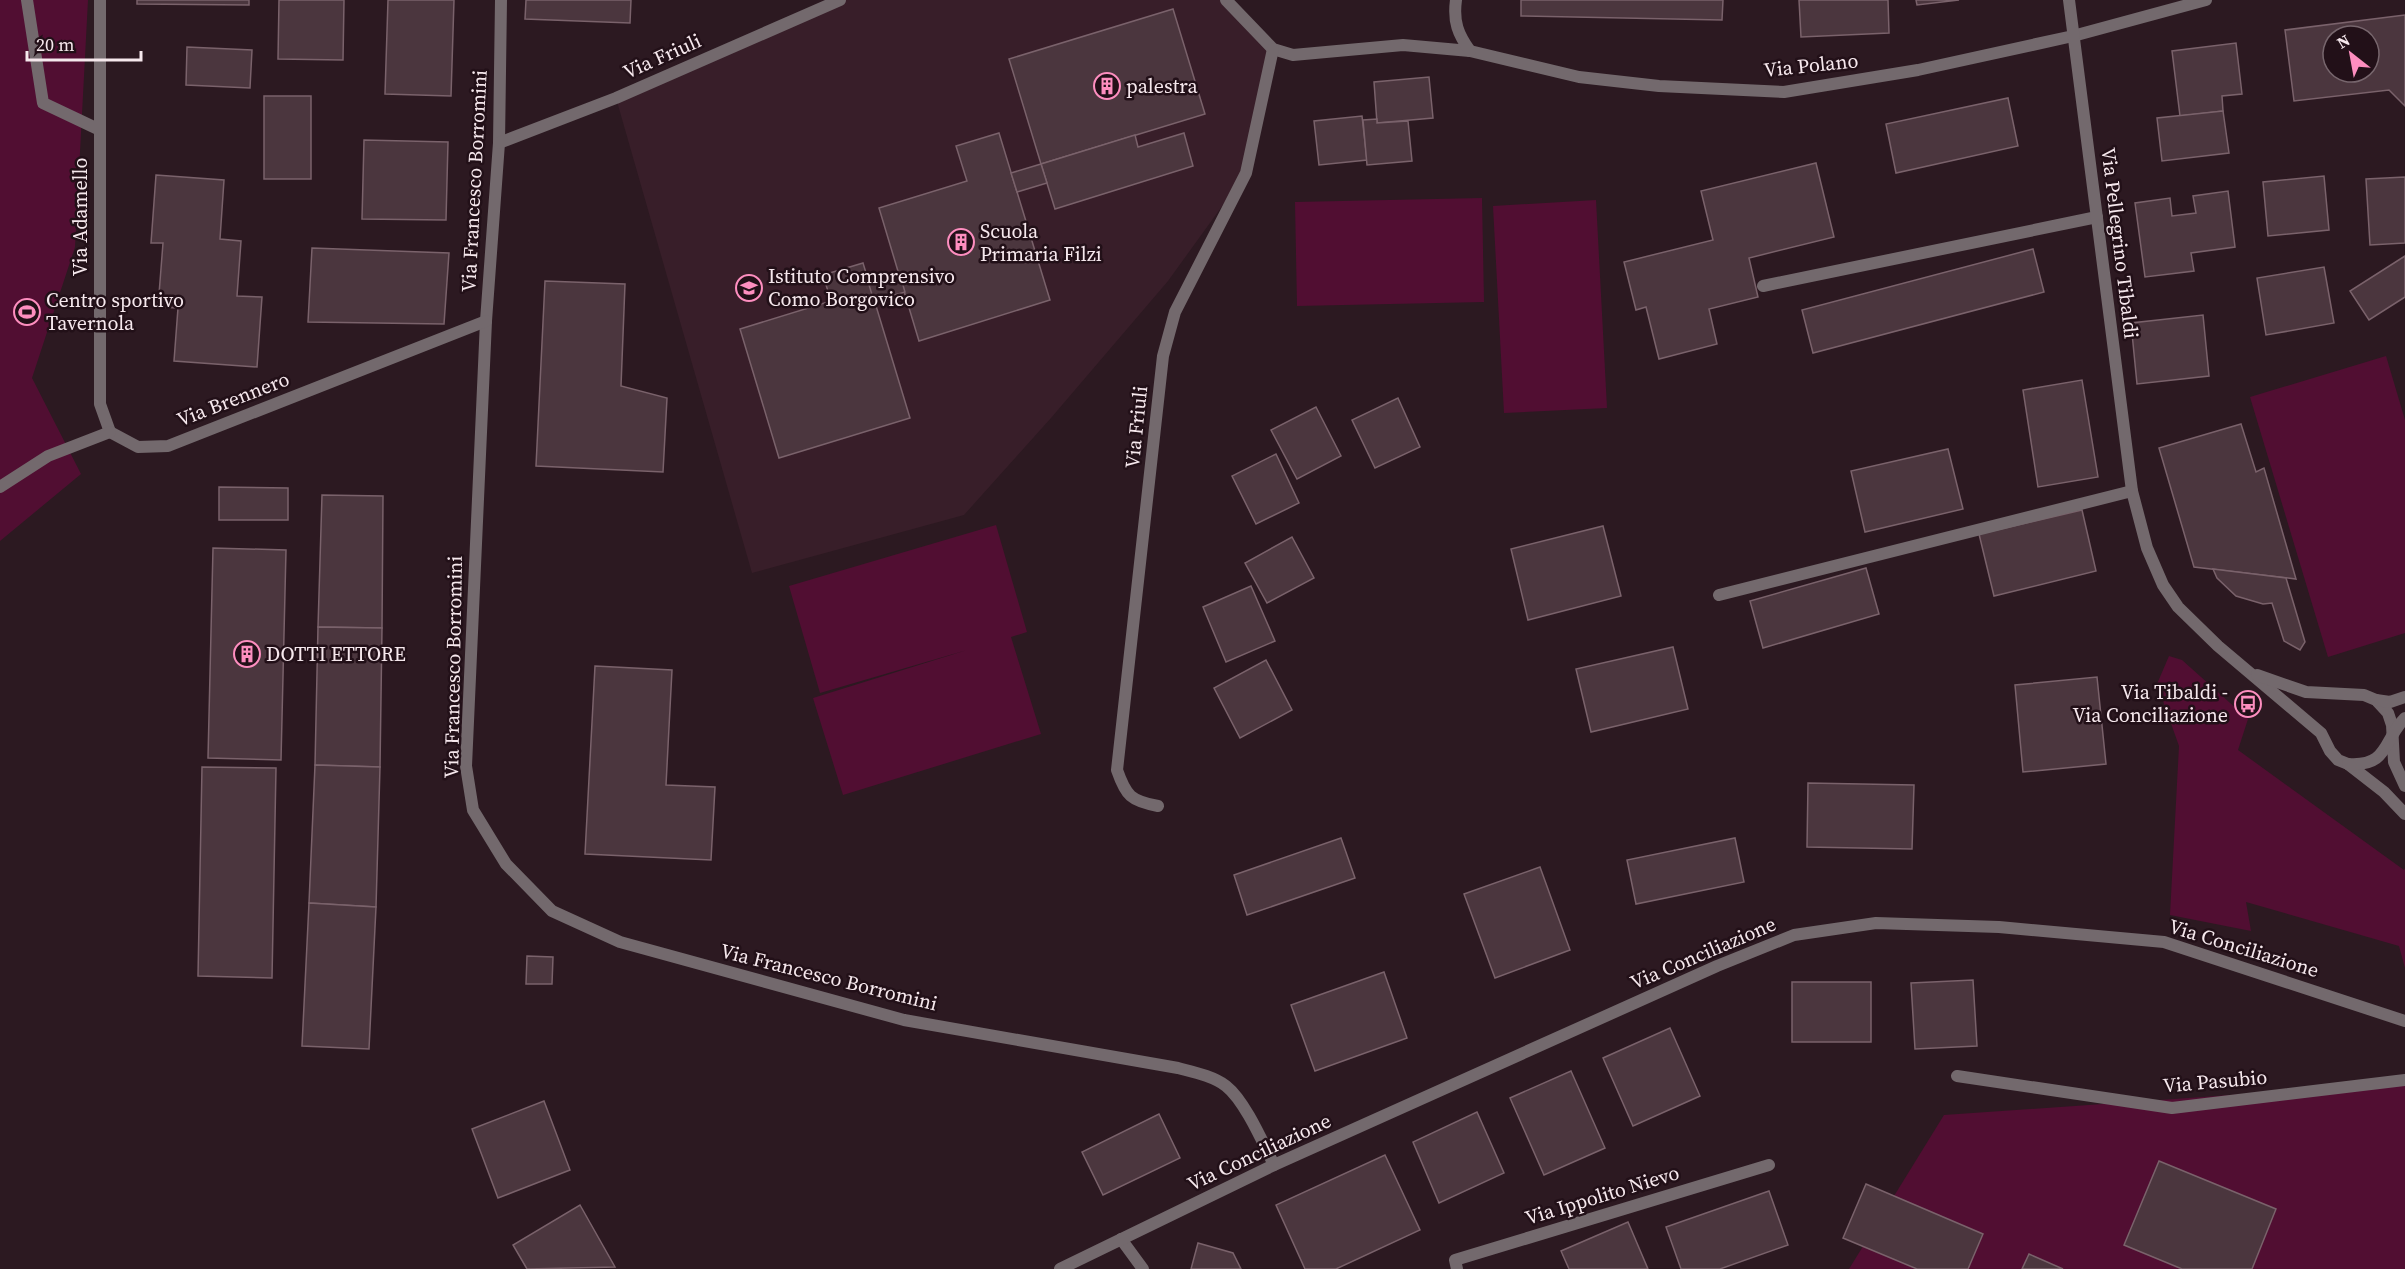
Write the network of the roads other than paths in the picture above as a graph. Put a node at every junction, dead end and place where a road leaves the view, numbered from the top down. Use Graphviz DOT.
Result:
graph roads {
  1 [pos="27,0"];
  2 [pos="100,0"];
  3 [pos="501,0"];
  4 [pos="840,0"];
  5 [pos="1226,0"];
  6 [pos="1456,0"];
  7 [pos="2069,0"];
  8 [pos="2206,0"];
  9 [pos="2073,36"];
  10 [pos="1273,49"];
  11 [pos="1470,51"];
  12 [pos="100,130"];
  13 [pos="499,143"];
  14 [pos="2097,217"];
  15 [pos="1763,286"];
  16 [pos="486,321"];
  17 [pos="110,432"];
  18 [pos="0,487"];
  19 [pos="2132,491"];
  20 [pos="1719,595"];
  21 [pos="2247,671"];
  22 [pos="2405,697"];
  23 [pos="2376,700"];
  24 [pos="2405,718"];
  25 [pos="2391,738"];
  26 [pos="2348,764"];
  27 [pos="2405,786"];
  28 [pos="1158,806"];
  29 [pos="2405,814"];
  30 [pos="2405,1021"];
  31 [pos="1957,1076"];
  32 [pos="2405,1080"];
  33 [pos="1274,1165"];
  34 [pos="1769,1165"];
  35 [pos="1121,1239"];
  36 [pos="1060,1269"];
  37 [pos="1143,1269"];
  38 [pos="1457,1269"];
  1 -- 12 [label="street"];
  2 -- 12 [label="street, Via Adamello"];
  3 -- 13 [label="street, Via Francesco Borromini"];
  4 -- 13 [label="street, Via Friuli"];
  5 -- 10 [label="street"];
  6 -- 11 [label="street"];
  7 -- 9 [label="street, Via Pellegrino Tibaldi"];
  8 -- 9 [label="street, Via Polano"];
  9 -- 11 [label="street, Via Polano"];
  9 -- 14 [label="street, Via Pellegrino Tibaldi"];
  10 -- 11 [label="street"];
  10 -- 28 [label="street, Via Friuli"];
  12 -- 17 [label="street, Via Adamello"];
  13 -- 16 [label="street, Via Francesco Borromini"];
  14 -- 15 [label="street"];
  14 -- 19 [label="street, Via Pellegrino Tibaldi"];
  16 -- 17 [label="street, Via Brennero"];
  16 -- 33 [label="street, Via Francesco Borromini"];
  17 -- 18 [label="street"];
  19 -- 20 [label="street"];
  19 -- 21 [label="street, Via Pellegrino Tibaldi"];
  21 -- 23 [label="street, Via Pellegrino Tibaldi"];
  21 -- 26 [label="street, Via Pellegrino Tibaldi"];
  22 -- 23 [label="street"];
  23 -- 25 [label="street"];
  24 -- 25 [label="street"];
  25 -- 26 [label="street"];
  25 -- 27 [label="street"];
  26 -- 29 [label="street"];
  30 -- 33 [label="street, Via Conciliazione"];
  31 -- 32 [label="street, Via Pasubio"];
  33 -- 35 [label="street, Via Conciliazione"];
  34 -- 38 [label="street, Via Ippolito Nievo"];
  35 -- 36 [label="street, Via Conciliazione"];
  35 -- 37 [label="street"];
}
